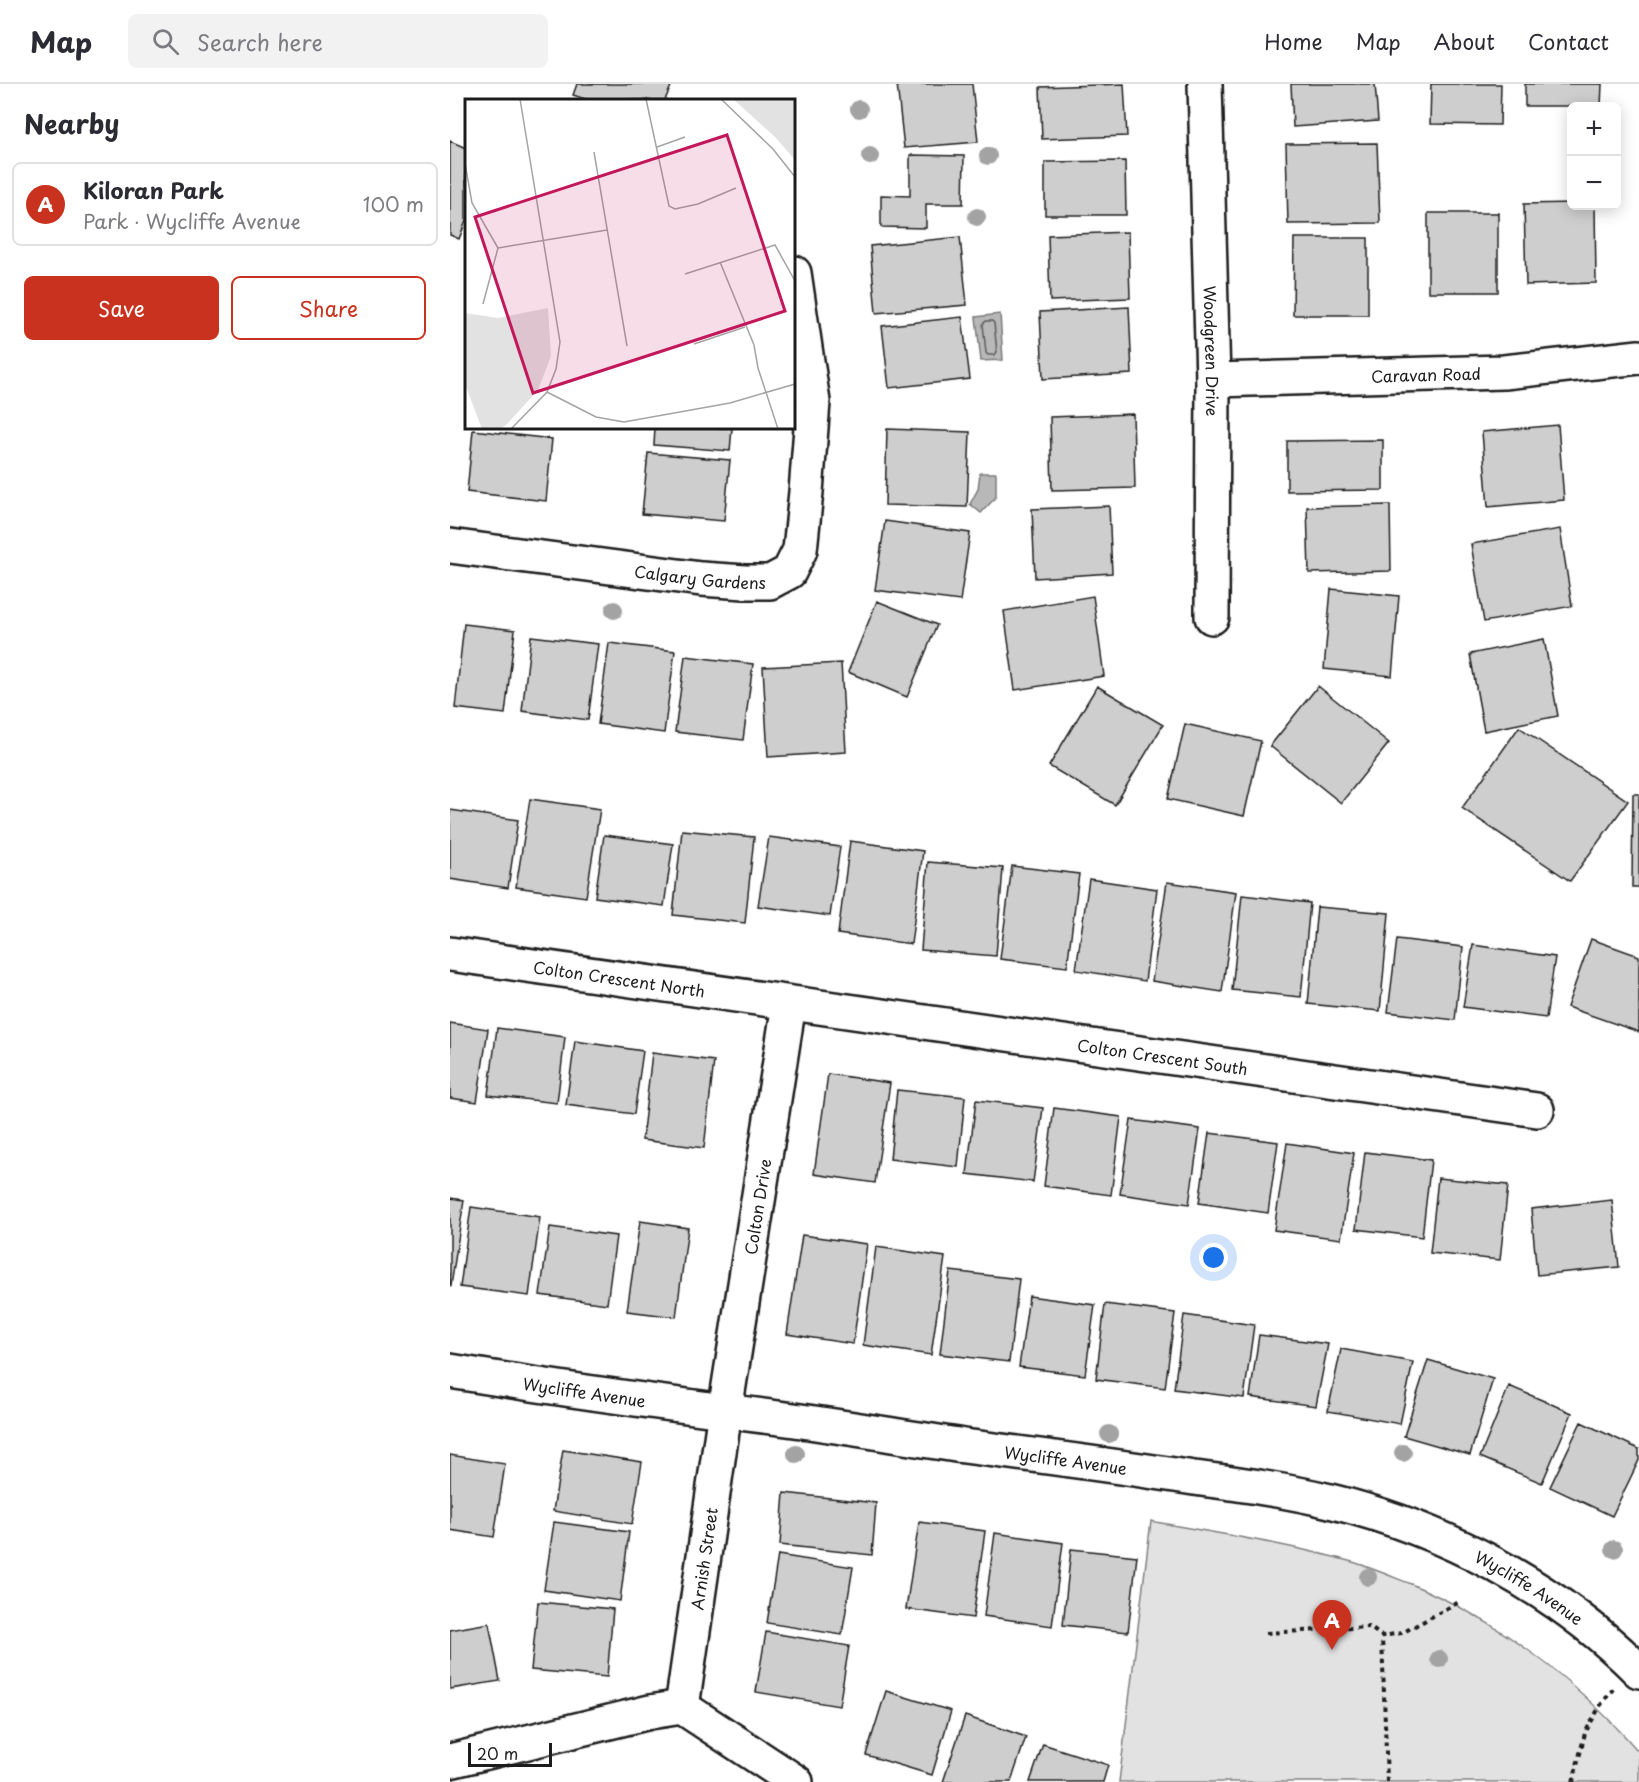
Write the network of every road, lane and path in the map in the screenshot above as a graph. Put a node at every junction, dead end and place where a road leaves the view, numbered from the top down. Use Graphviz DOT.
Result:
graph roads {
  1 [pos="1205,84"];
  2 [pos="795,280"];
  3 [pos="1639,357"];
  4 [pos="1213,380"];
  5 [pos="450,546"];
  6 [pos="1212,617"];
  7 [pos="450,954"];
  8 [pos="789,1004"];
  9 [pos="1537,1110"];
  10 [pos="450,1371"];
  11 [pos="725,1411"];
  12 [pos="1459,1602"];
  13 [pos="1266,1633"];
  14 [pos="1382,1636"];
  15 [pos="1639,1671"];
  16 [pos="1612,1689"];
  17 [pos="682,1707"];
  18 [pos="450,1761"];
  19 [pos="796,1782"];
  20 [pos="1387,1782"];
  21 [pos="1573,1782"];
  1 -- 4 [label="street, Woodgreen Drive"];
  2 -- 5 [label="street, Calgary Gardens"];
  3 -- 4 [label="street, Caravan Road"];
  4 -- 6 [label="street, Woodgreen Drive"];
  7 -- 8 [label="street, Colton Crescent North"];
  8 -- 9 [label="street, Colton Crescent South"];
  8 -- 11 [label="street, Colton Drive"];
  10 -- 11 [label="street, Wycliffe Avenue"];
  11 -- 15 [label="street, Wycliffe Avenue"];
  11 -- 17 [label="street, Arnish Street"];
  12 -- 14 [label="path"];
  13 -- 14 [label="path"];
  14 -- 20 [label="path"];
  16 -- 21 [label="path"];
  17 -- 18 [label="street"];
  17 -- 19 [label="street"];
}
